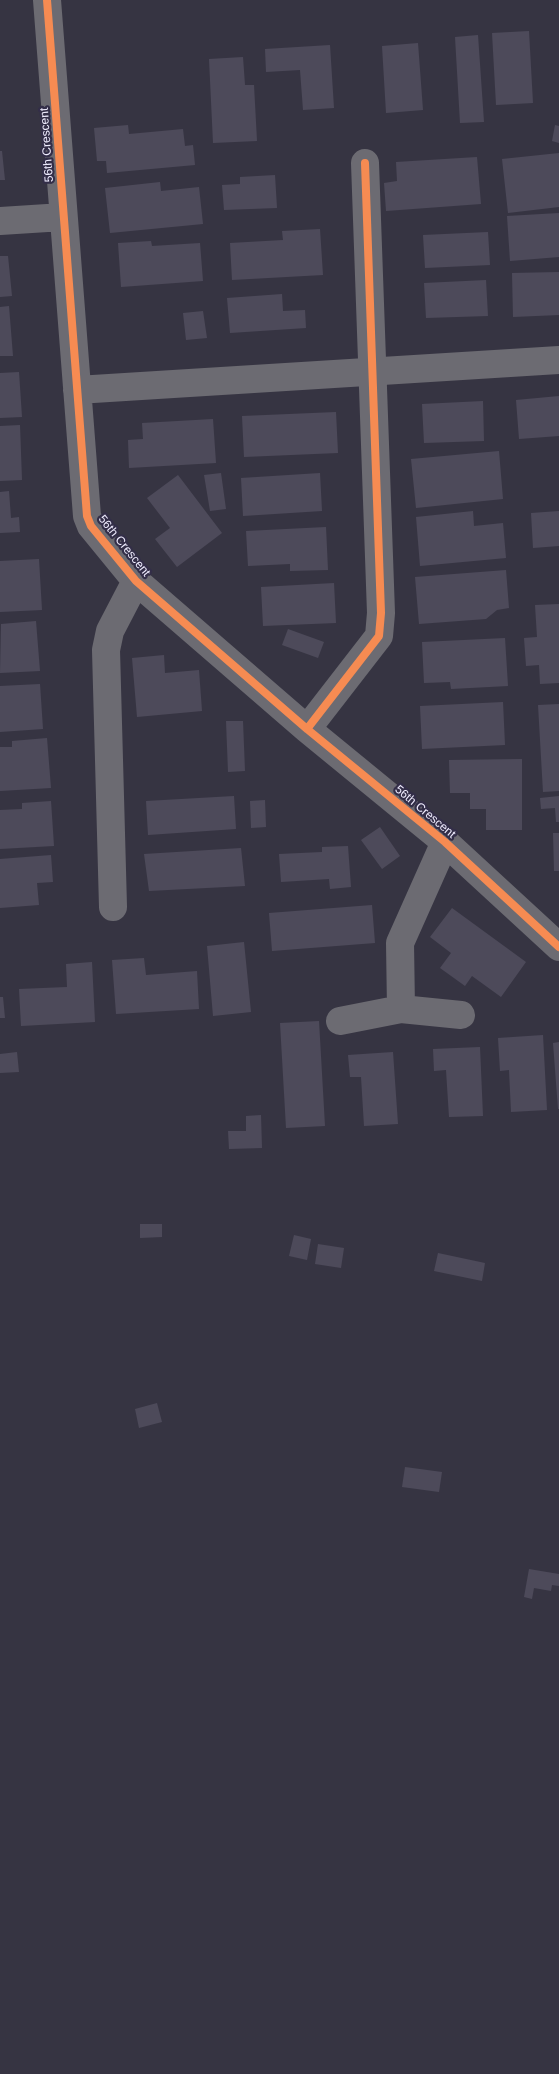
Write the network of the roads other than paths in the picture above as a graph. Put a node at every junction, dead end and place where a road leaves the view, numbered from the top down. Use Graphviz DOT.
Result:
graph roads {
  1 [pos="47,0"];
  2 [pos="365,163"];
  3 [pos="63,217"];
  4 [pos="0,221"];
  5 [pos="559,360"];
  6 [pos="373,372"];
  7 [pos="77,390"];
  8 [pos="136,581"];
  9 [pos="307,729"];
  10 [pos="445,842"];
  11 [pos="113,907"];
  12 [pos="559,947"];
  13 [pos="401,1009"];
  14 [pos="461,1015"];
  15 [pos="340,1021"];
  1 -- 3 [label="street, 56th Crescent"];
  2 -- 6 [label="street"];
  3 -- 4 [label="street"];
  3 -- 7 [label="street, 56th Crescent"];
  5 -- 6 [label="street"];
  6 -- 7 [label="street"];
  6 -- 9 [label="street"];
  7 -- 8 [label="street, 56th Crescent"];
  8 -- 9 [label="street, 56th Crescent"];
  8 -- 11 [label="street"];
  9 -- 10 [label="street, 56th Crescent"];
  10 -- 12 [label="street, 56th Crescent"];
  10 -- 13 [label="street"];
  13 -- 14 [label="street"];
  13 -- 15 [label="street"];
}
